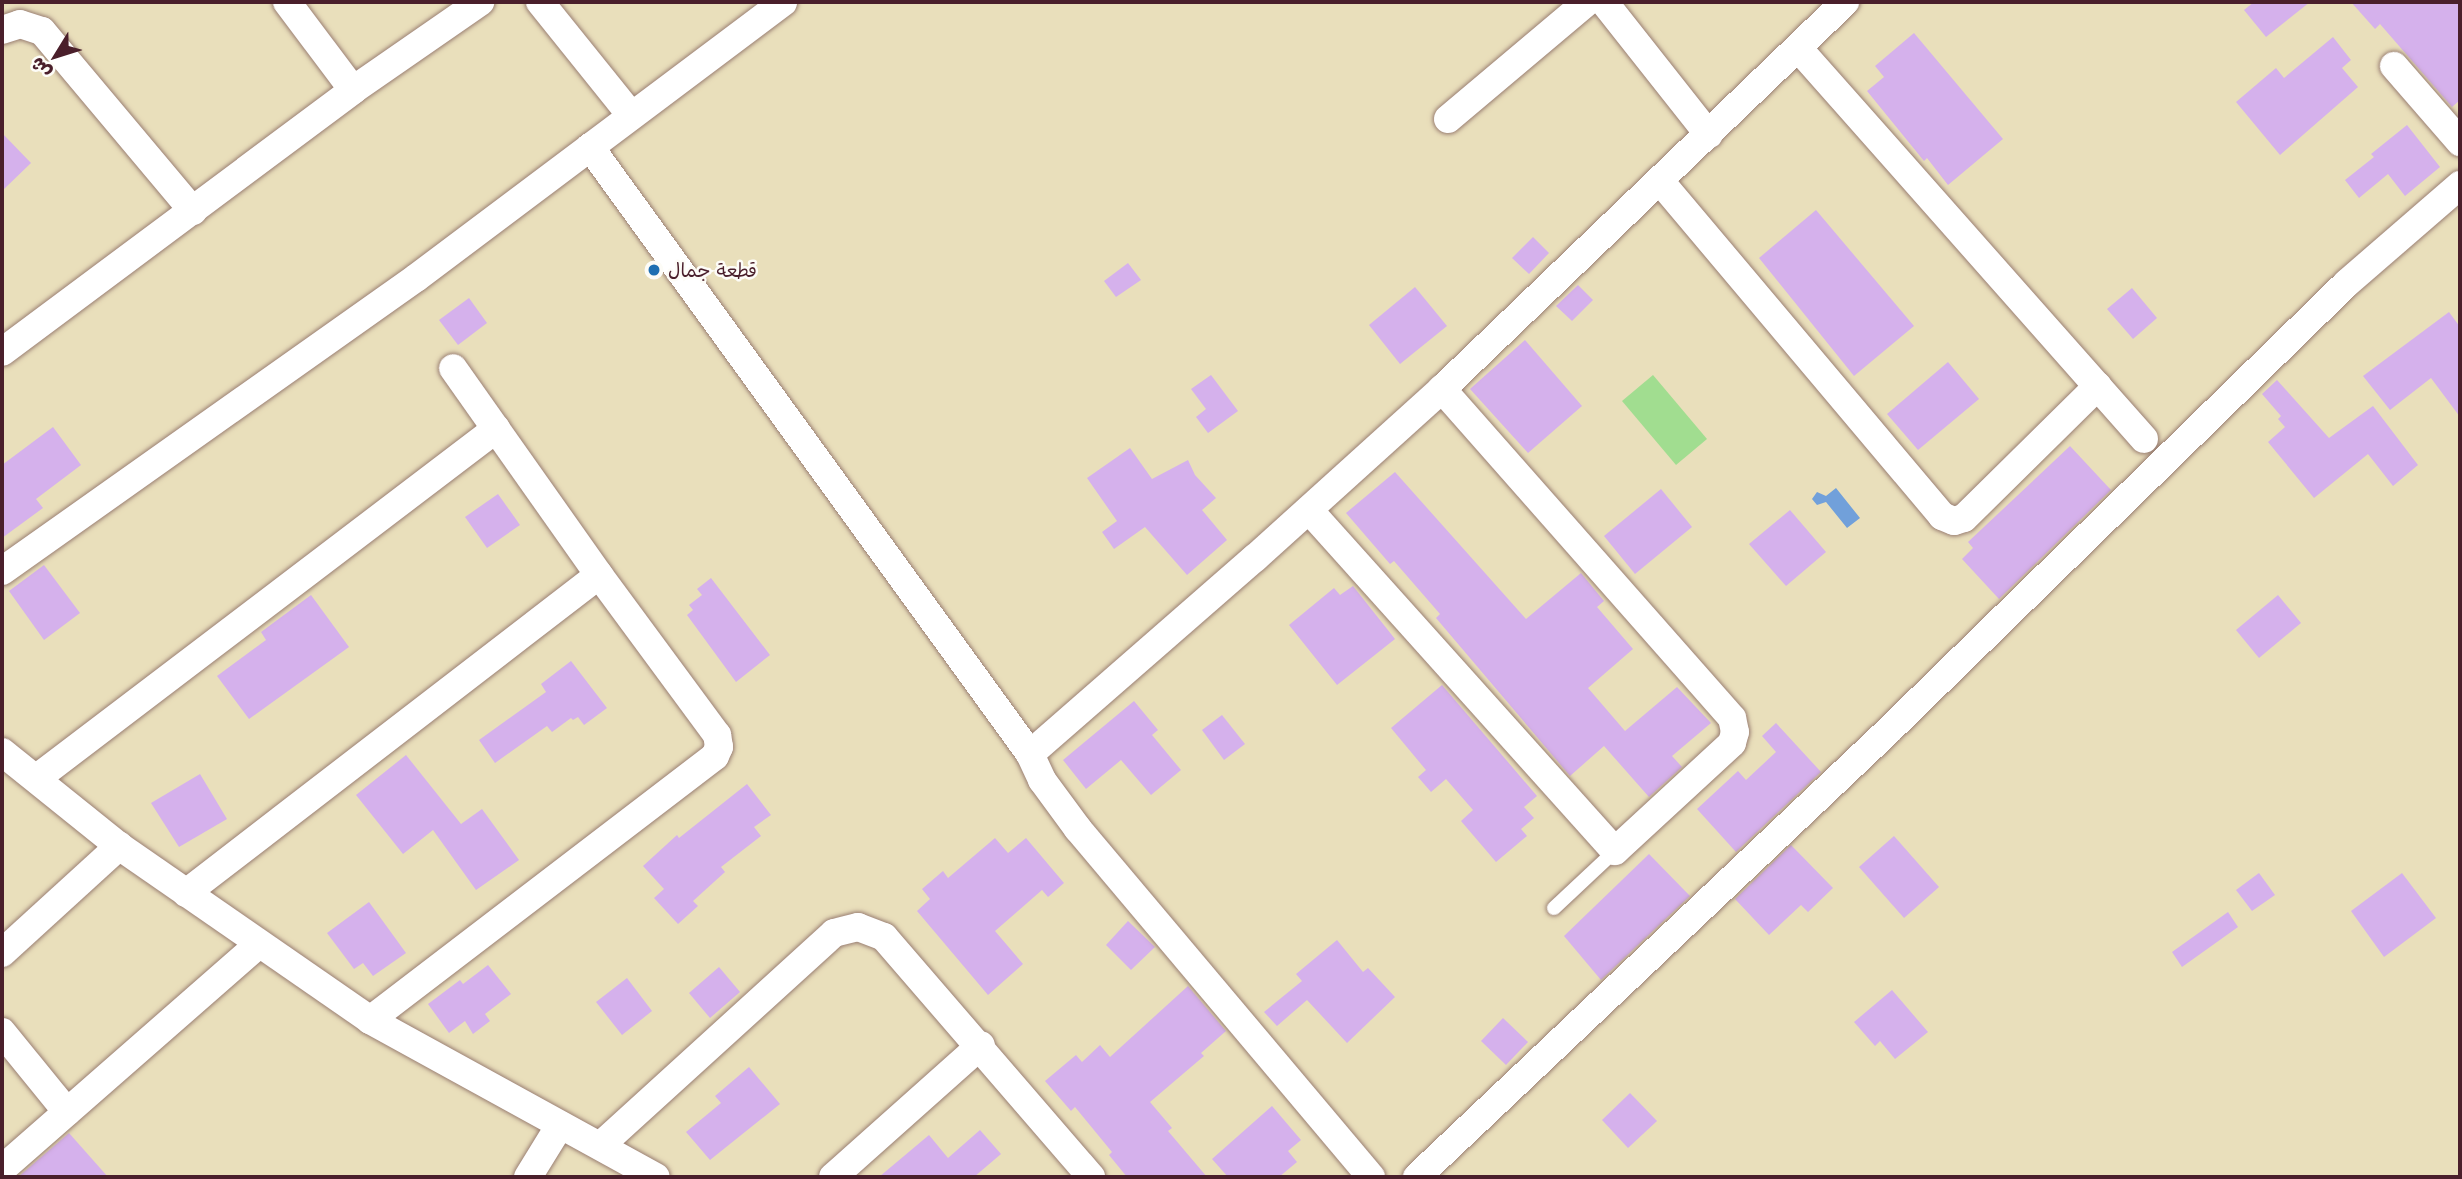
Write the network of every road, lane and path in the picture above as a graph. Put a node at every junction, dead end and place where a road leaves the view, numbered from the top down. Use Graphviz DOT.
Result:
graph roads {
  1 [pos="287,2"];
  2 [pos="480,2"];
  3 [pos="541,2"];
  4 [pos="783,2"];
  5 [pos="1587,2"];
  6 [pos="1604,2"];
  7 [pos="1845,2"];
  8 [pos="2,30"];
  9 [pos="1798,48"];
  10 [pos="2395,66"];
  11 [pos="353,90"];
  12 [pos="630,114"];
  13 [pos="1448,119"];
  14 [pos="1709,135"];
  15 [pos="2460,142"];
  16 [pos="590,147"];
  17 [pos="1660,181"];
  18 [pos="2460,185"];
  19 [pos="193,211"];
  20 [pos="2,352"];
  21 [pos="453,368"];
  22 [pos="2098,387"];
  23 [pos="1442,389"];
  24 [pos="496,429"];
  25 [pos="2144,439"];
  26 [pos="1309,510"];
  27 [pos="2,570"];
  28 [pos="599,575"];
  29 [pos="2,752"];
  30 [pos="1030,754"];
  31 [pos="37,778"];
  32 [pos="119,846"];
  33 [pos="1615,852"];
  34 [pos="186,893"];
  35 [pos="1554,908"];
  36 [pos="258,945"];
  37 [pos="2,953"];
  38 [pos="370,1020"];
  39 [pos="2,1032"];
  40 [pos="981,1045"];
  41 [pos="67,1112"];
  42 [pos="560,1125"];
  43 [pos="601,1145"];
  44 [pos="2,1169"];
  45 [pos="528,1177"];
  46 [pos="656,1177"];
  47 [pos="834,1177"];
  48 [pos="1091,1177"];
  49 [pos="1371,1177"];
  50 [pos="1417,1177"];
  1 -- 11 [label="street"];
  2 -- 11 [label="street"];
  3 -- 12 [label="street"];
  4 -- 12 [label="street"];
  5 -- 13 [label="street"];
  6 -- 14 [label="street"];
  7 -- 9 [label="street"];
  8 -- 19 [label="street"];
  9 -- 14 [label="street"];
  9 -- 22 [label="street"];
  10 -- 15 [label="street"];
  11 -- 19 [label="street"];
  12 -- 16 [label="street"];
  14 -- 17 [label="street"];
  16 -- 27 [label="street"];
  16 -- 30 [label="street"];
  17 -- 22 [label="street"];
  17 -- 23 [label="street"];
  18 -- 50 [label="street"];
  19 -- 20 [label="street"];
  21 -- 24 [label="street"];
  22 -- 25 [label="street"];
  23 -- 26 [label="street"];
  23 -- 33 [label="street"];
  24 -- 28 [label="street"];
  24 -- 31 [label="street"];
  26 -- 30 [label="street"];
  26 -- 33 [label="street"];
  28 -- 34 [label="street"];
  28 -- 38 [label="street"];
  29 -- 31 [label="street"];
  30 -- 49 [label="street"];
  31 -- 32 [label="street"];
  32 -- 34 [label="street"];
  32 -- 37 [label="street"];
  33 -- 35 [label="lane"];
  34 -- 36 [label="street"];
  36 -- 38 [label="street"];
  36 -- 41 [label="street"];
  38 -- 42 [label="street"];
  39 -- 41 [label="street"];
  40 -- 43 [label="street"];
  40 -- 47 [label="street"];
  40 -- 48 [label="street"];
  41 -- 44 [label="street"];
  42 -- 43 [label="street"];
  42 -- 45 [label="street"];
  43 -- 46 [label="street"];
}
